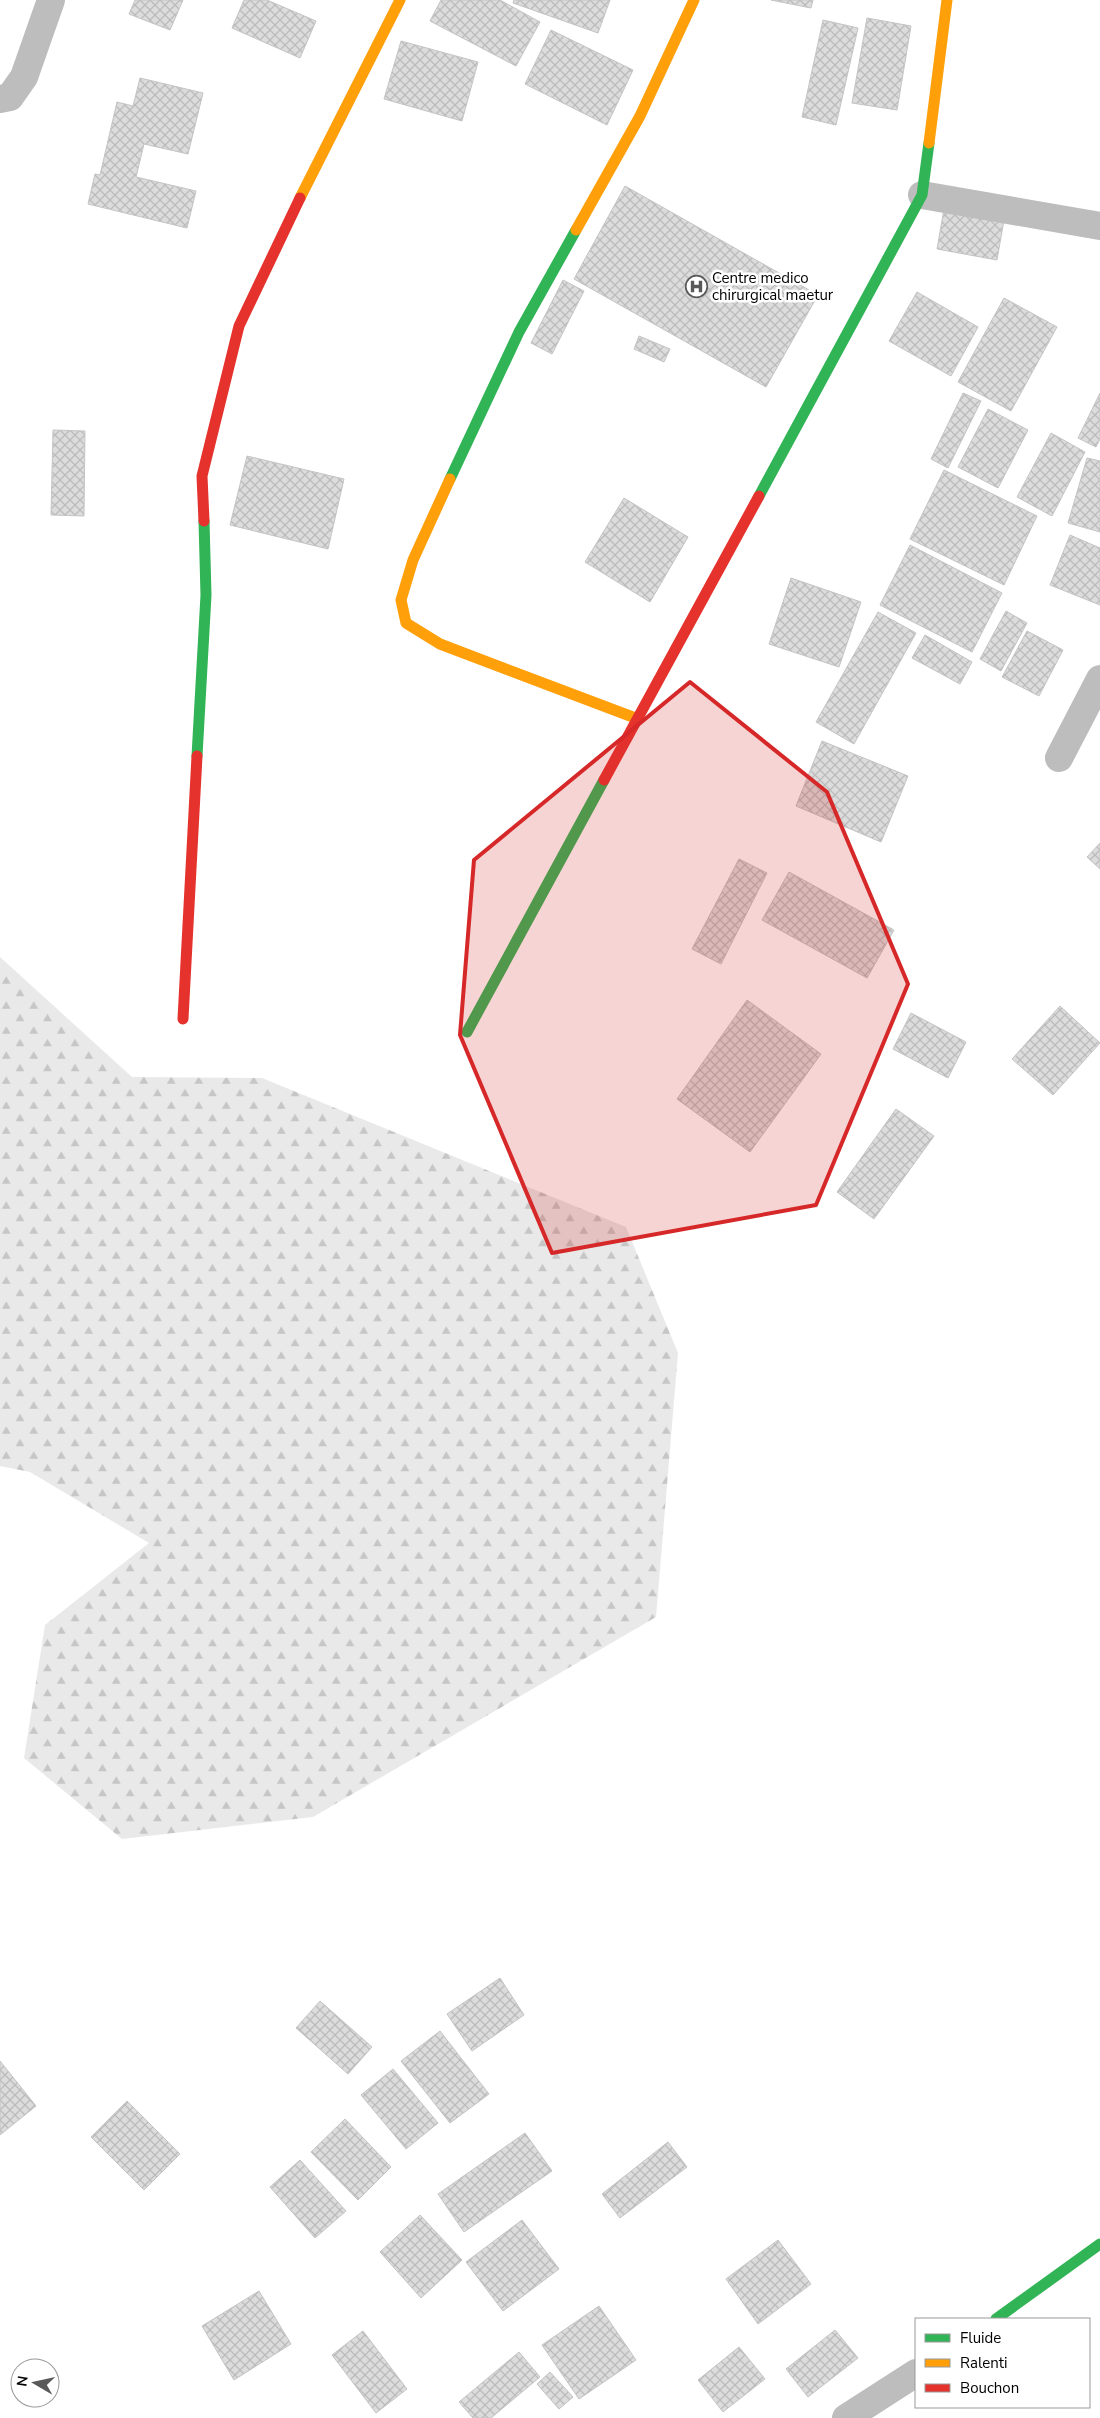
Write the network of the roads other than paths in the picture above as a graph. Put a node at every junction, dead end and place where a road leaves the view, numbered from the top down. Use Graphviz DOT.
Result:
graph roads {
  1 [pos="51,0"];
  2 [pos="400,0"];
  3 [pos="694,0"];
  4 [pos="947,0"];
  5 [pos="0,99"];
  6 [pos="922,194"];
  7 [pos="1100,226"];
  8 [pos="1100,678"];
  9 [pos="638,719"];
  10 [pos="1059,758"];
  11 [pos="184,1019"];
  12 [pos="467,1032"];
  13 [pos="1100,2244"];
  14 [pos="997,2318"];
  15 [pos="915,2374"];
  16 [pos="846,2418"];
  1 -- 5 [label="street"];
  2 -- 11 [label="street"];
  3 -- 9 [label="street"];
  4 -- 6 [label="street"];
  6 -- 7 [label="street"];
  6 -- 9 [label="street"];
  8 -- 10 [label="street"];
  9 -- 12 [label="street"];
  13 -- 14 [label="street"];
  15 -- 16 [label="street"];
}
